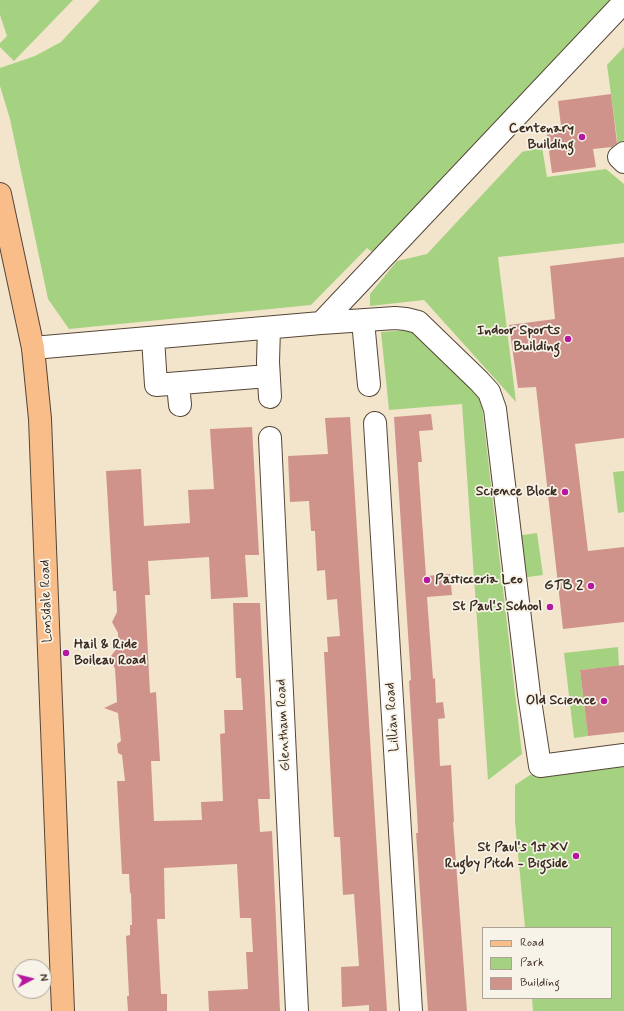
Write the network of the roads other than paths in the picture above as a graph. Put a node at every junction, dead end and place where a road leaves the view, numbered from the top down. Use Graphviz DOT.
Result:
graph roads {
  1 [pos="624,2"];
  2 [pos="624,153"];
  3 [pos="624,162"];
  4 [pos="0,194"];
  5 [pos="363,321"];
  6 [pos="321,323"];
  7 [pos="269,328"];
  8 [pos="153,338"];
  9 [pos="33,348"];
  10 [pos="369,385"];
  11 [pos="375,423"];
  12 [pos="270,438"];
  13 [pos="624,755"];
  14 [pos="63,1011"];
  15 [pos="297,1011"];
  16 [pos="411,1011"];
  1 -- 6 [label="street"];
  2 -- 3 [label="street"];
  4 -- 9 [label="main road, Lonsdale Road"];
  5 -- 6 [label="street"];
  5 -- 10 [label="street"];
  5 -- 13 [label="street"];
  6 -- 7 [label="street"];
  7 -- 8 [label="street"];
  7 -- 8 [label="street"];
  8 -- 9 [label="street"];
  9 -- 14 [label="main road, Lonsdale Road"];
  11 -- 16 [label="street, Lillian Road"];
  12 -- 15 [label="street, Glentham Road"];
}
